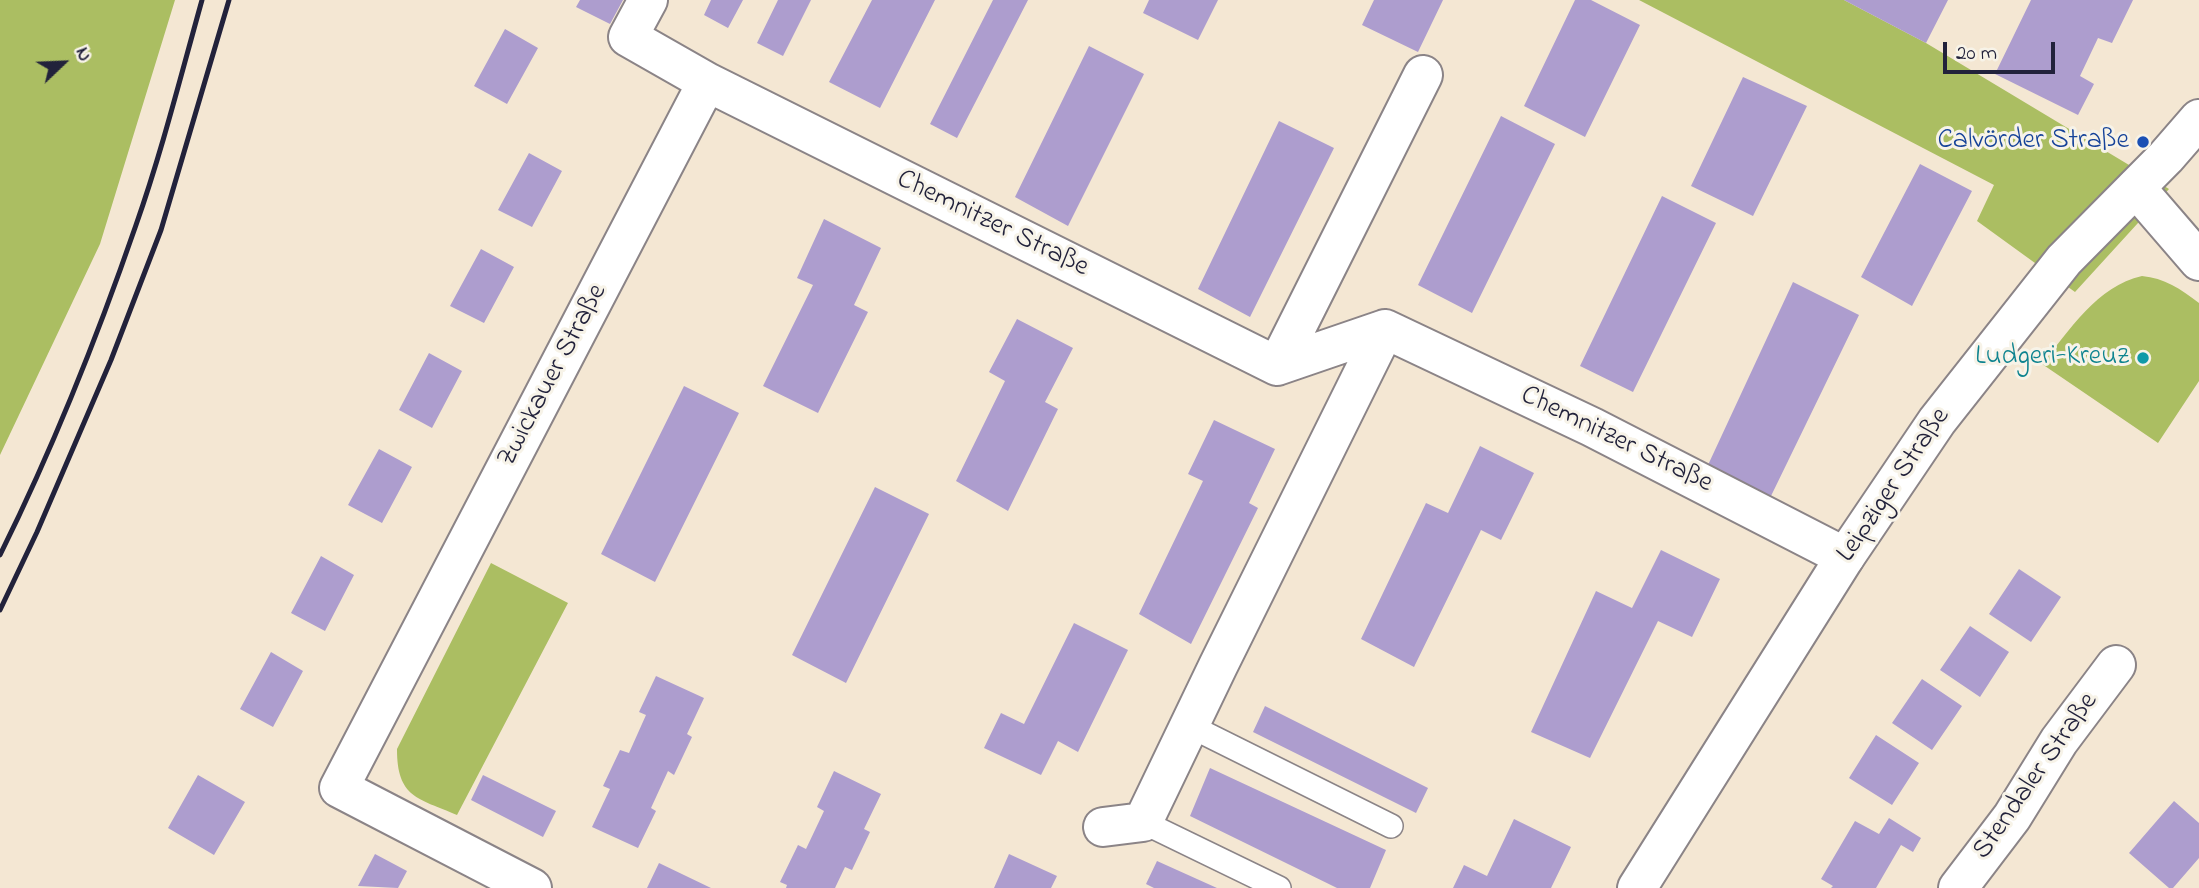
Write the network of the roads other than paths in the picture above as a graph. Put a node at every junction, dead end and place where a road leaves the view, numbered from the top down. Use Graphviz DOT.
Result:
graph roads {
  1 [pos="648,0"];
  2 [pos="1423,75"];
  3 [pos="707,82"];
  4 [pos="2199,119"];
  5 [pos="2136,188"];
  6 [pos="2199,261"];
  7 [pos="1385,329"];
  8 [pos="1277,366"];
  9 [pos="1845,557"];
  10 [pos="2116,666"];
  11 [pos="1188,725"];
  12 [pos="1143,822"];
  13 [pos="1391,825"];
  14 [pos="1103,827"];
  15 [pos="532,888"];
  16 [pos="1279,888"];
  17 [pos="1637,888"];
  18 [pos="1958,888"];
  1 -- 3 [label="street"];
  2 -- 8 [label="street"];
  3 -- 8 [label="street, Chemnitzer Straße"];
  3 -- 15 [label="street, Zwickauer Straße"];
  4 -- 5 [label="street, Leipziger Straße"];
  5 -- 6 [label="street"];
  5 -- 9 [label="street, Leipziger Straße"];
  7 -- 8 [label="street"];
  7 -- 9 [label="street, Chemnitzer Straße"];
  7 -- 11 [label="street"];
  9 -- 17 [label="street, Leipziger Straße"];
  10 -- 18 [label="street, Stendaler Straße"];
  11 -- 12 [label="street"];
  11 -- 13 [label="lane"];
  12 -- 14 [label="street"];
  12 -- 16 [label="lane"];
}
